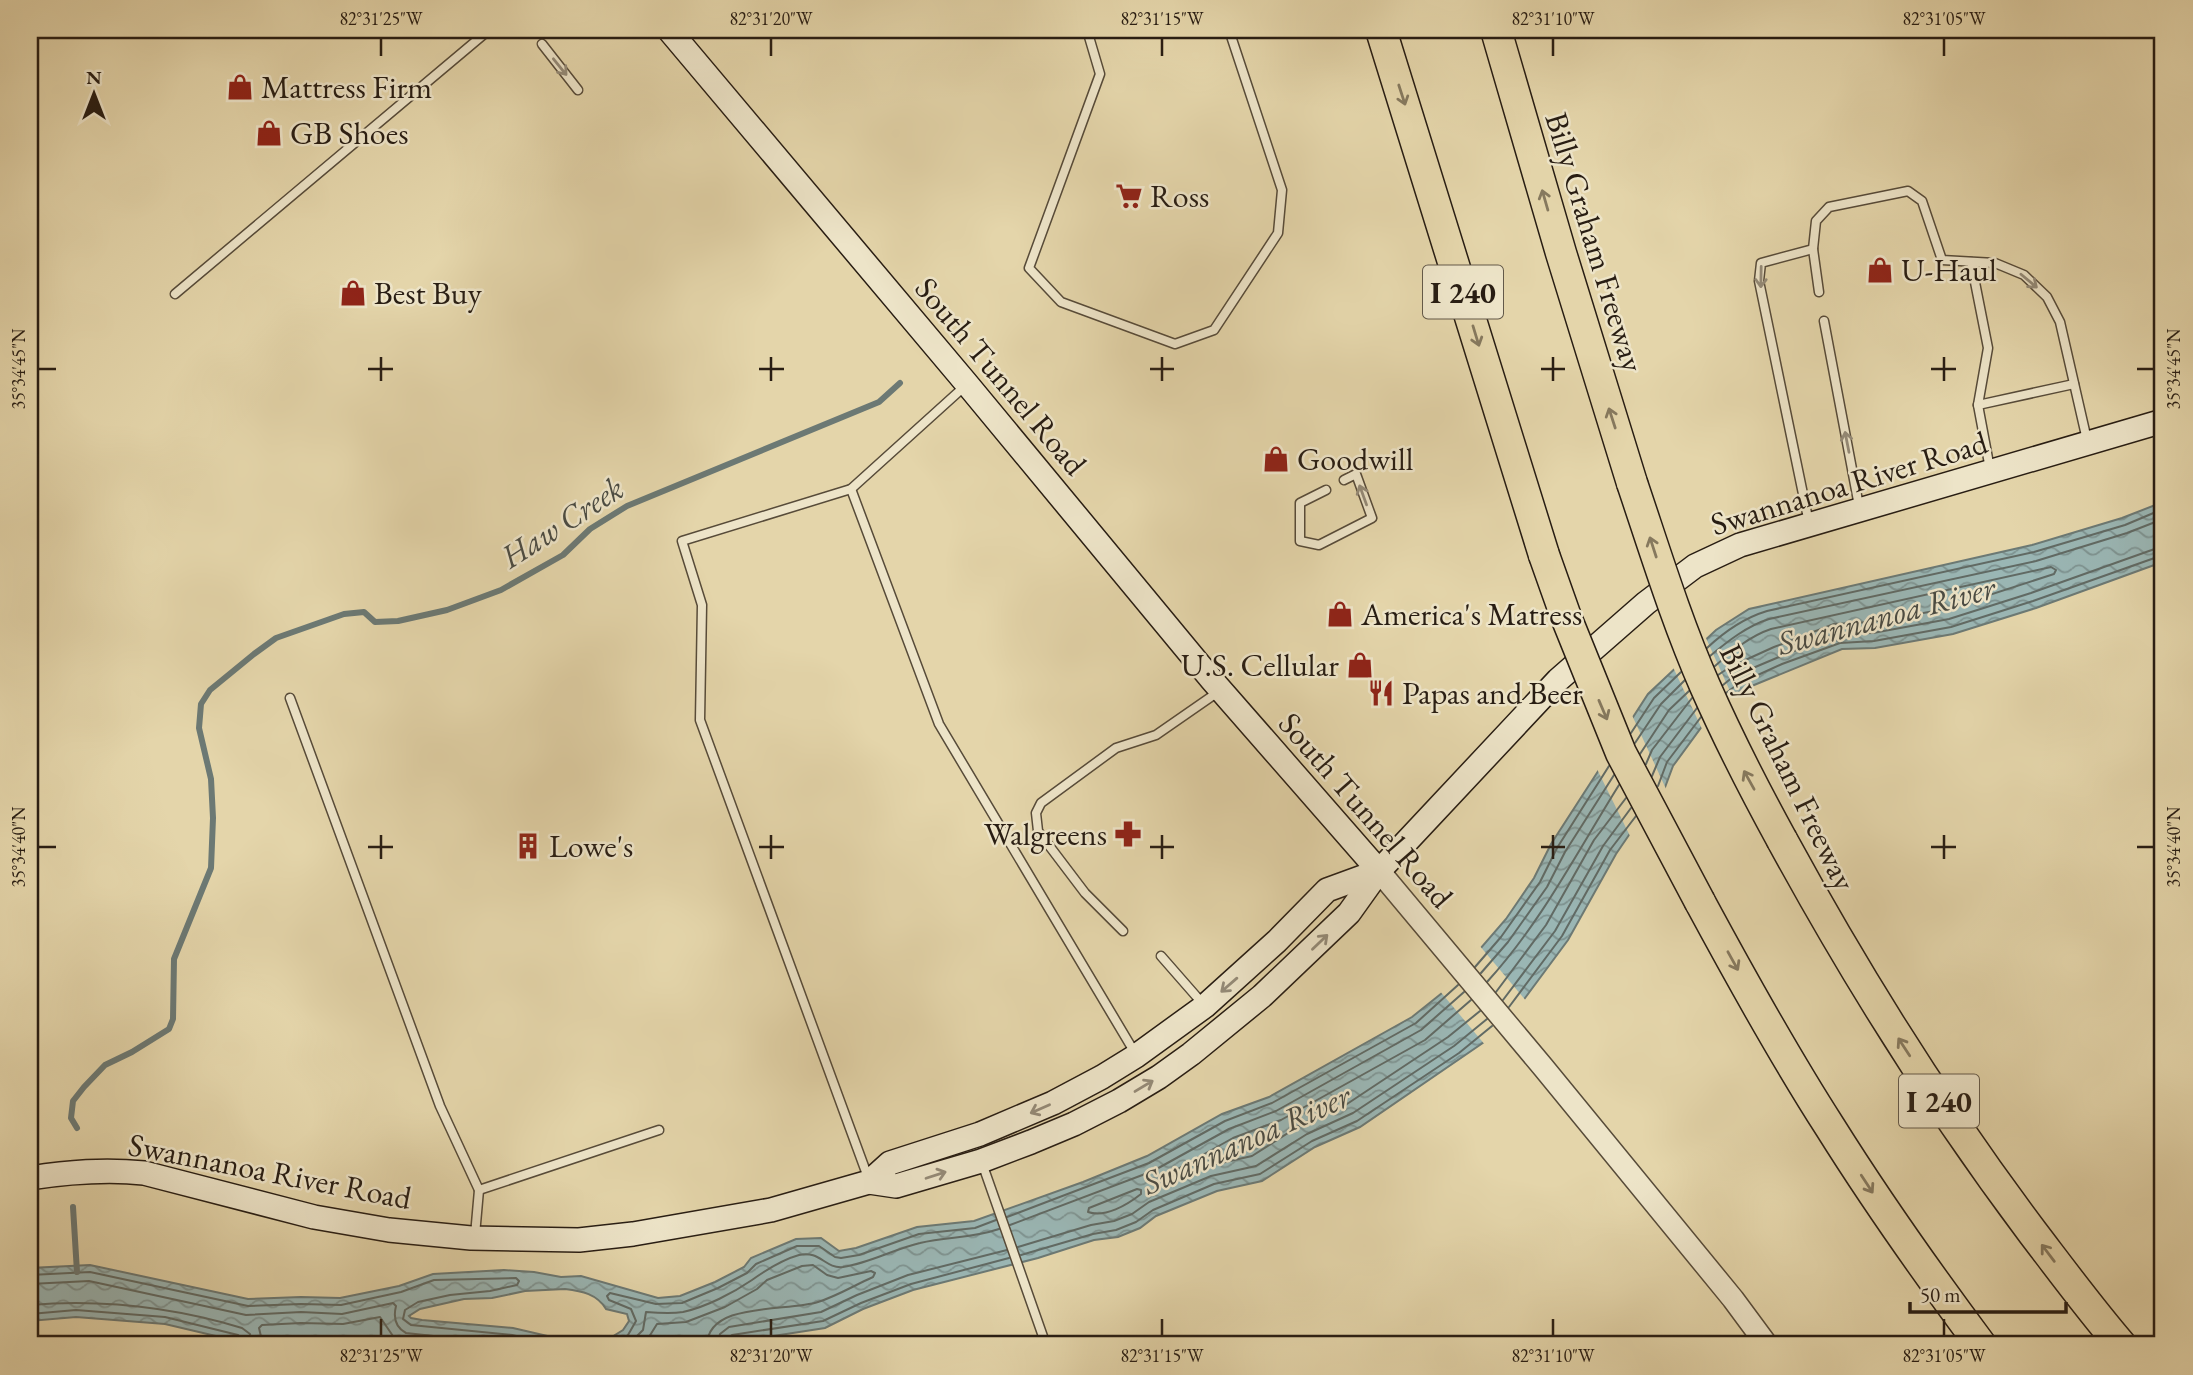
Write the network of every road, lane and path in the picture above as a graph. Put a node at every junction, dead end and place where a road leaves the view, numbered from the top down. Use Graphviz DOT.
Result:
graph roads {
  1 [pos="489,30"];
  2 [pos="669,30"];
  3 [pos="1087,30"];
  4 [pos="1229,30"];
  5 [pos="1381,30"];
  6 [pos="1496,30"];
  7 [pos="542,44"];
  8 [pos="578,90"];
  9 [pos="1813,249"];
  10 [pos="1971,262"];
  11 [pos="1819,292"];
  12 [pos="175,294"];
  13 [pos="1824,321"];
  14 [pos="967,384"];
  15 [pos="2074,384"];
  16 [pos="1978,405"];
  17 [pos="2163,421"];
  18 [pos="2088,443"];
  19 [pos="1991,471"];
  20 [pos="1344,480"];
  21 [pos="851,489"];
  22 [pos="1326,490"];
  23 [pos="1859,509"];
  24 [pos="1809,524"];
  25 [pos="1220,690"];
  26 [pos="290,698"];
  27 [pos="1379,871"];
  28 [pos="1123,931"];
  29 [pos="1161,956"];
  30 [pos="1205,1006"];
  31 [pos="1136,1056"];
  32 [pos="659,1130"];
  33 [pos="981,1161"];
  34 [pos="30,1178"];
  35 [pos="869,1182"];
  36 [pos="479,1190"];
  37 [pos="475,1238"];
  38 [pos="1046,1345"];
  39 [pos="1767,1345"];
  40 [pos="1982,1345"];
  41 [pos="2121,1345"];
  1 -- 12 [label="lane"];
  2 -- 14 [label="main road, South Tunnel Road"];
  3 -- 4 [label="lane"];
  5 -- 40 [label="highway, I 240, one-way, bridge"];
  41 -- 6 [label="highway, Billy Graham Freeway / I 240, one-way, bridge"];
  7 -- 8 [label="lane, one-way"];
  9 -- 10 [label="lane"];
  9 -- 11 [label="lane"];
  9 -- 24 [label="lane, one-way"];
  10 -- 15 [label="lane, one-way"];
  10 -- 16 [label="lane"];
  23 -- 13 [label="lane, one-way"];
  14 -- 21 [label="lane"];
  14 -- 25 [label="main road, South Tunnel Road"];
  15 -- 16 [label="lane"];
  15 -- 18 [label="lane"];
  16 -- 19 [label="lane"];
  17 -- 18 [label="main road, Swannanoa River Road"];
  18 -- 19 [label="main road, Swannanoa River Road"];
  19 -- 23 [label="main road, Swannanoa River Road"];
  22 -- 20 [label="lane, one-way"];
  21 -- 31 [label="lane"];
  21 -- 35 [label="lane"];
  23 -- 24 [label="main road, Swannanoa River Road"];
  24 -- 27 [label="main road, Swannanoa River Road"];
  25 -- 27 [label="main road, South Tunnel Road"];
  25 -- 28 [label="lane"];
  26 -- 36 [label="lane"];
  27 -- 30 [label="main road, Swannanoa River Road, one-way"];
  33 -- 27 [label="main road, Swannanoa River Road, one-way"];
  27 -- 39 [label="street, South Tunnel Road"];
  29 -- 30 [label="lane"];
  30 -- 31 [label="main road, Swannanoa River Road"];
  31 -- 35 [label="main road, Swannanoa River Road, one-way"];
  32 -- 36 [label="lane"];
  35 -- 33 [label="main road, Swannanoa River Road, one-way"];
  33 -- 38 [label="lane"];
  34 -- 37 [label="main road, Swannanoa River Road"];
  35 -- 37 [label="main road, Swannanoa River Road"];
  36 -- 37 [label="lane"];
}
